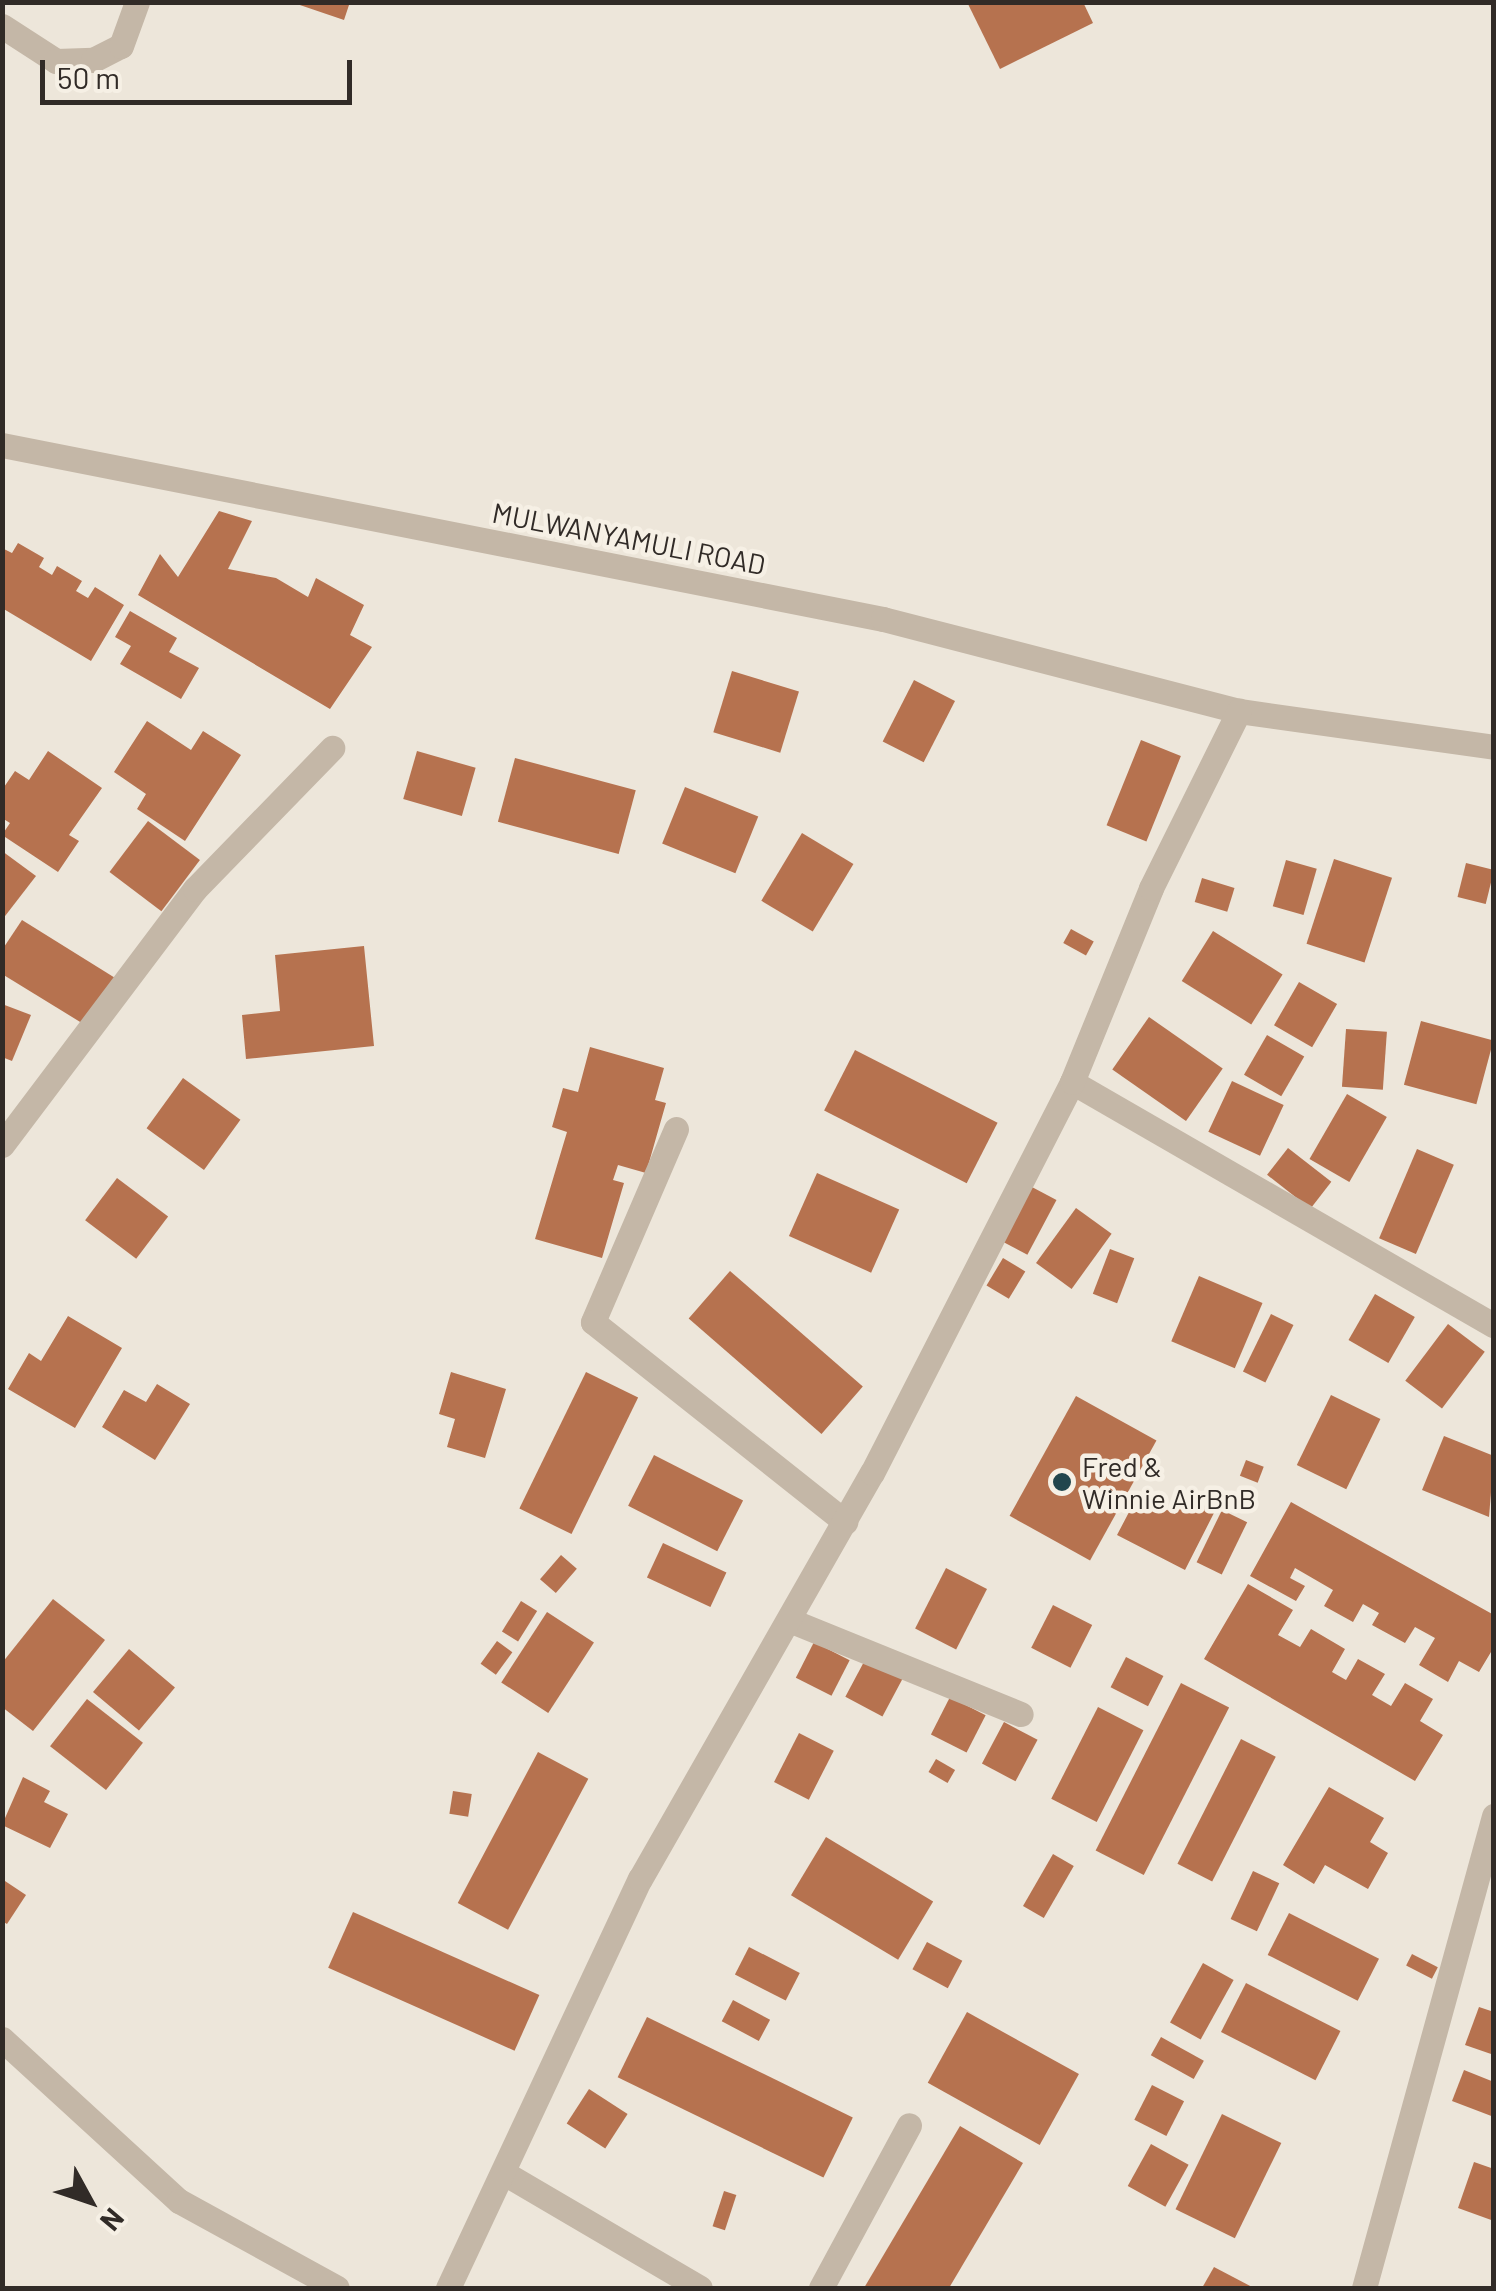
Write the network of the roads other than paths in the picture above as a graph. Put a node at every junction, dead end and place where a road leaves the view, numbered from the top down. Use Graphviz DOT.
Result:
graph roads {
  1 [pos="137,2"];
  2 [pos="2,26"];
  3 [pos="4,448"];
  4 [pos="1239,711"];
  5 [pos="332,748"];
  6 [pos="1494,748"];
  7 [pos="1072,1082"];
  8 [pos="676,1128"];
  9 [pos="2,1145"];
  10 [pos="1494,1326"];
  11 [pos="845,1522"];
  12 [pos="789,1620"];
  13 [pos="1021,1714"];
  14 [pos="1494,1816"];
  15 [pos="2,2039"];
  16 [pos="909,2125"];
  17 [pos="504,2173"];
  18 [pos="337,2288"];
  19 [pos="448,2288"];
  20 [pos="700,2288"];
  21 [pos="821,2288"];
  22 [pos="1364,2288"];
  1 -- 2 [label="street"];
  3 -- 4 [label="street, MULWANYAMULI ROAD"];
  4 -- 6 [label="street, MULWANYAMULI ROAD"];
  4 -- 7 [label="street"];
  5 -- 9 [label="street"];
  7 -- 10 [label="street"];
  7 -- 11 [label="street"];
  8 -- 11 [label="street"];
  11 -- 12 [label="street"];
  12 -- 13 [label="street"];
  12 -- 17 [label="street"];
  14 -- 22 [label="street"];
  15 -- 18 [label="street"];
  16 -- 21 [label="street"];
  17 -- 19 [label="street"];
  17 -- 20 [label="street"];
}
